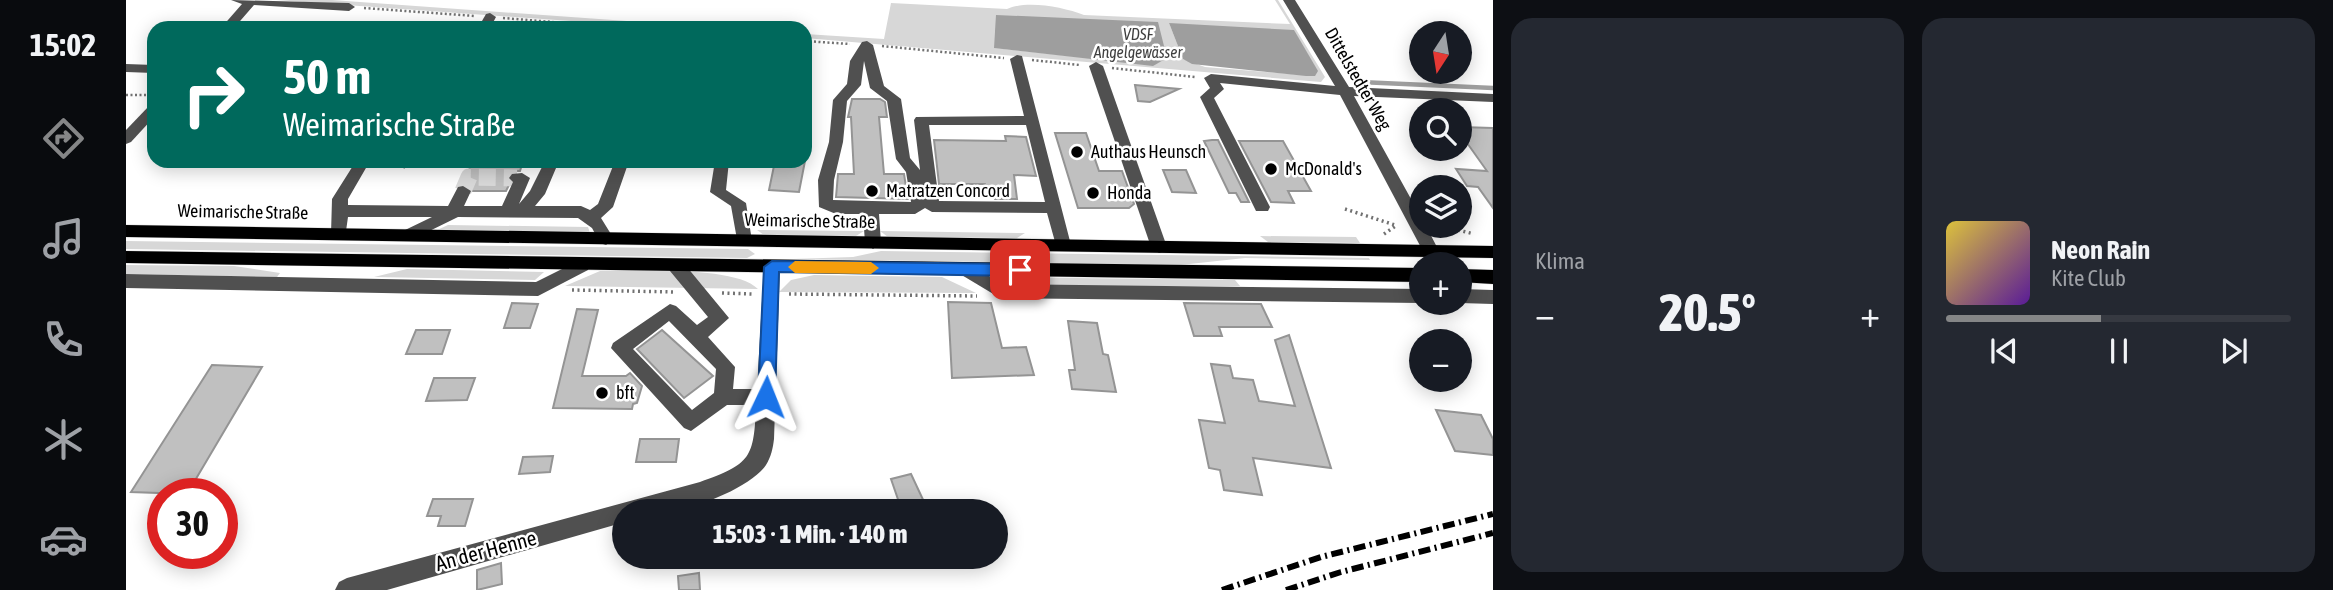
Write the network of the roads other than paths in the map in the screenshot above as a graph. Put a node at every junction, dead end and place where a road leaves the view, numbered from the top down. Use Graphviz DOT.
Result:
graph roads {
  1 [pos="237,0"];
  2 [pos="1289,0"];
  3 [pos="251,1"];
  4 [pos="349,7"];
  5 [pos="233,21"];
  6 [pos="1017,59"];
  7 [pos="1096,66"];
  8 [pos="126,68"];
  9 [pos="147,69"];
  10 [pos="854,85"];
  11 [pos="877,88"];
  12 [pos="1345,91"];
  13 [pos="1493,98"];
  14 [pos="147,116"];
  15 [pos="1032,121"];
  16 [pos="126,139"];
  17 [pos="359,168"];
  18 [pos="549,168"];
  19 [pos="619,168"];
  20 [pos="721,168"];
  21 [pos="517,178"];
  22 [pos="463,191"];
  23 [pos="1262,207"];
  24 [pos="871,208"];
  25 [pos="1054,208"];
  26 [pos="514,210"];
  27 [pos="340,211"];
  28 [pos="452,214"];
  29 [pos="590,219"];
  30 [pos="126,231"];
  31 [pos="339,234"];
  32 [pos="409,235"];
  33 [pos="606,239"];
  34 [pos="744,241"];
  35 [pos="774,242"];
  36 [pos="873,243"];
  37 [pos="1063,245"];
  38 [pos="1159,247"];
  39 [pos="1432,252"];
  40 [pos="1493,252"];
  41 [pos="1472,254"];
  42 [pos="126,257"];
  43 [pos="1409,257"];
  44 [pos="582,265"];
  45 [pos="676,266"];
  46 [pos="772,267"];
  47 [pos="966,269"];
  48 [pos="1256,274"];
  49 [pos="1409,275"];
  50 [pos="1472,276"];
  51 [pos="1493,277"];
  52 [pos="126,281"];
  53 [pos="1265,294"];
  54 [pos="1472,294"];
  55 [pos="1409,296"];
  56 [pos="1493,297"];
  57 [pos="696,336"];
  58 [pos="723,397"];
  59 [pos="766,397"];
  60 [pos="673,499"];
  61 [pos="612,517"];
  62 [pos="347,590"];
  1 -- 3 [label="street"];
  2 -- 12 [label="street, Dittelstedter Weg"];
  3 -- 4 [label="street"];
  3 -- 5 [label="street"];
  6 -- 15 [label="street"];
  7 -- 38 [label="street"];
  8 -- 9 [label="street"];
  10 -- 11 [label="street"];
  10 -- 11 [label="street"];
  10 -- 24 [label="street"];
  11 -- 24 [label="street"];
  12 -- 13 [label="street"];
  12 -- 23 [label="street"];
  12 -- 39 [label="street, Dittelstedter Weg"];
  14 -- 16 [label="street"];
  15 -- 25 [label="street"];
  15 -- 25 [label="street"];
  17 -- 27 [label="street"];
  18 -- 26 [label="street"];
  19 -- 29 [label="street"];
  20 -- 34 [label="street"];
  21 -- 26 [label="street"];
  22 -- 28 [label="street"];
  24 -- 36 [label="street"];
  25 -- 37 [label="street"];
  26 -- 28 [label="street"];
  26 -- 29 [label="street"];
  27 -- 28 [label="street"];
  27 -- 31 [label="street"];
  28 -- 32 [label="street"];
  29 -- 33 [label="street"];
  30 -- 31 [label="main road, Weimarische Straße"];
  31 -- 32 [label="main road, Weimarische Straße"];
  32 -- 33 [label="main road, Weimarische Straße"];
  33 -- 34 [label="main road, Weimarische Straße"];
  34 -- 35 [label="main road, Weimarische Straße"];
  35 -- 36 [label="main road, Weimarische Straße"];
  35 -- 46 [label="main road"];
  36 -- 37 [label="main road, Weimarische Straße"];
  37 -- 38 [label="main road, Weimarische Straße"];
  38 -- 43 [label="main road, Weimarische Straße"];
  40 -- 41 [label="main road, Weimarische Straße"];
  42 -- 44 [label="main road"];
  44 -- 45 [label="main road"];
  44 -- 52 [label="street"];
  45 -- 46 [label="main road"];
  45 -- 57 [label="street"];
  46 -- 47 [label="main road"];
  46 -- 59 [label="street"];
  47 -- 48 [label="main road"];
  47 -- 53 [label="street"];
  48 -- 49 [label="main road"];
  48 -- 53 [label="street"];
  50 -- 51 [label="main road"];
  53 -- 55 [label="street"];
  54 -- 56 [label="street"];
  57 -- 58 [label="street"];
  57 -- 58 [label="street"];
  58 -- 59 [label="street"];
  59 -- 60 [label="street"];
  61 -- 62 [label="street, An der Henne"];
}
